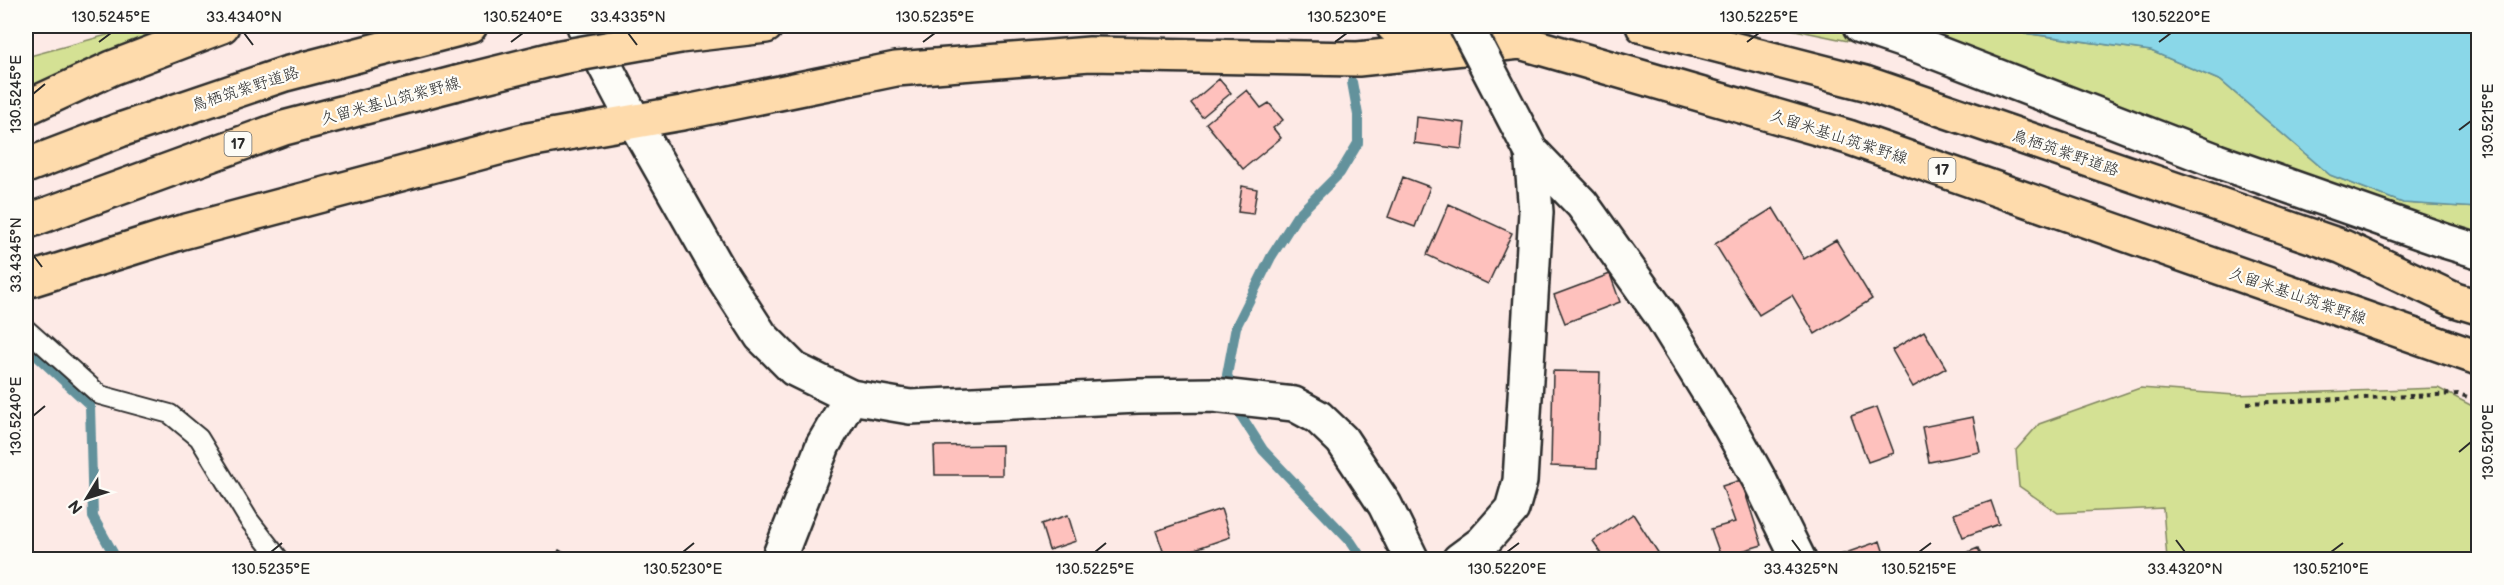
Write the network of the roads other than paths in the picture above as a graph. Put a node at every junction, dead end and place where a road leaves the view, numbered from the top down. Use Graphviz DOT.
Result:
graph roads {
  1 [pos="222,26"];
  2 [pos="470,26"];
  3 [pos="584,26"];
  4 [pos="766,26"];
  5 [pos="1393,26"];
  6 [pos="1466,26"];
  7 [pos="1643,26"];
  8 [pos="1860,26"];
  9 [pos="1520,42"];
  10 [pos="26,108"];
  11 [pos="634,122"];
  12 [pos="1531,151"];
  13 [pos="26,166"];
  14 [pos="26,222"];
  15 [pos="2478,251"];
  16 [pos="26,281"];
  17 [pos="2478,307"];
  18 [pos="26,329"];
  19 [pos="2478,358"];
  20 [pos="851,397"];
  21 [pos="280,560"];
  22 [pos="778,560"];
  23 [pos="1412,560"];
  24 [pos="1460,560"];
  25 [pos="1799,560"];
  1 -- 10 [label="main road"];
  2 -- 13 [label="main road, 鳥栖筑紫野道路"];
  3 -- 11 [label="street"];
  4 -- 14 [label="main road, 久留米基山筑紫野線 / 17, bridge"];
  5 -- 9 [label="main road, 久留米基山筑紫野線 / 17"];
  6 -- 12 [label="street, bridge"];
  7 -- 17 [label="main road, 鳥栖筑紫野道路"];
  8 -- 15 [label="street"];
  9 -- 11 [label="main road"];
  9 -- 19 [label="main road, 久留米基山筑紫野線 / 17"];
  11 -- 16 [label="main road"];
  11 -- 20 [label="street"];
  12 -- 24 [label="street"];
  12 -- 25 [label="street"];
  18 -- 21 [label="lane"];
  20 -- 22 [label="street"];
  20 -- 23 [label="street"];
}
